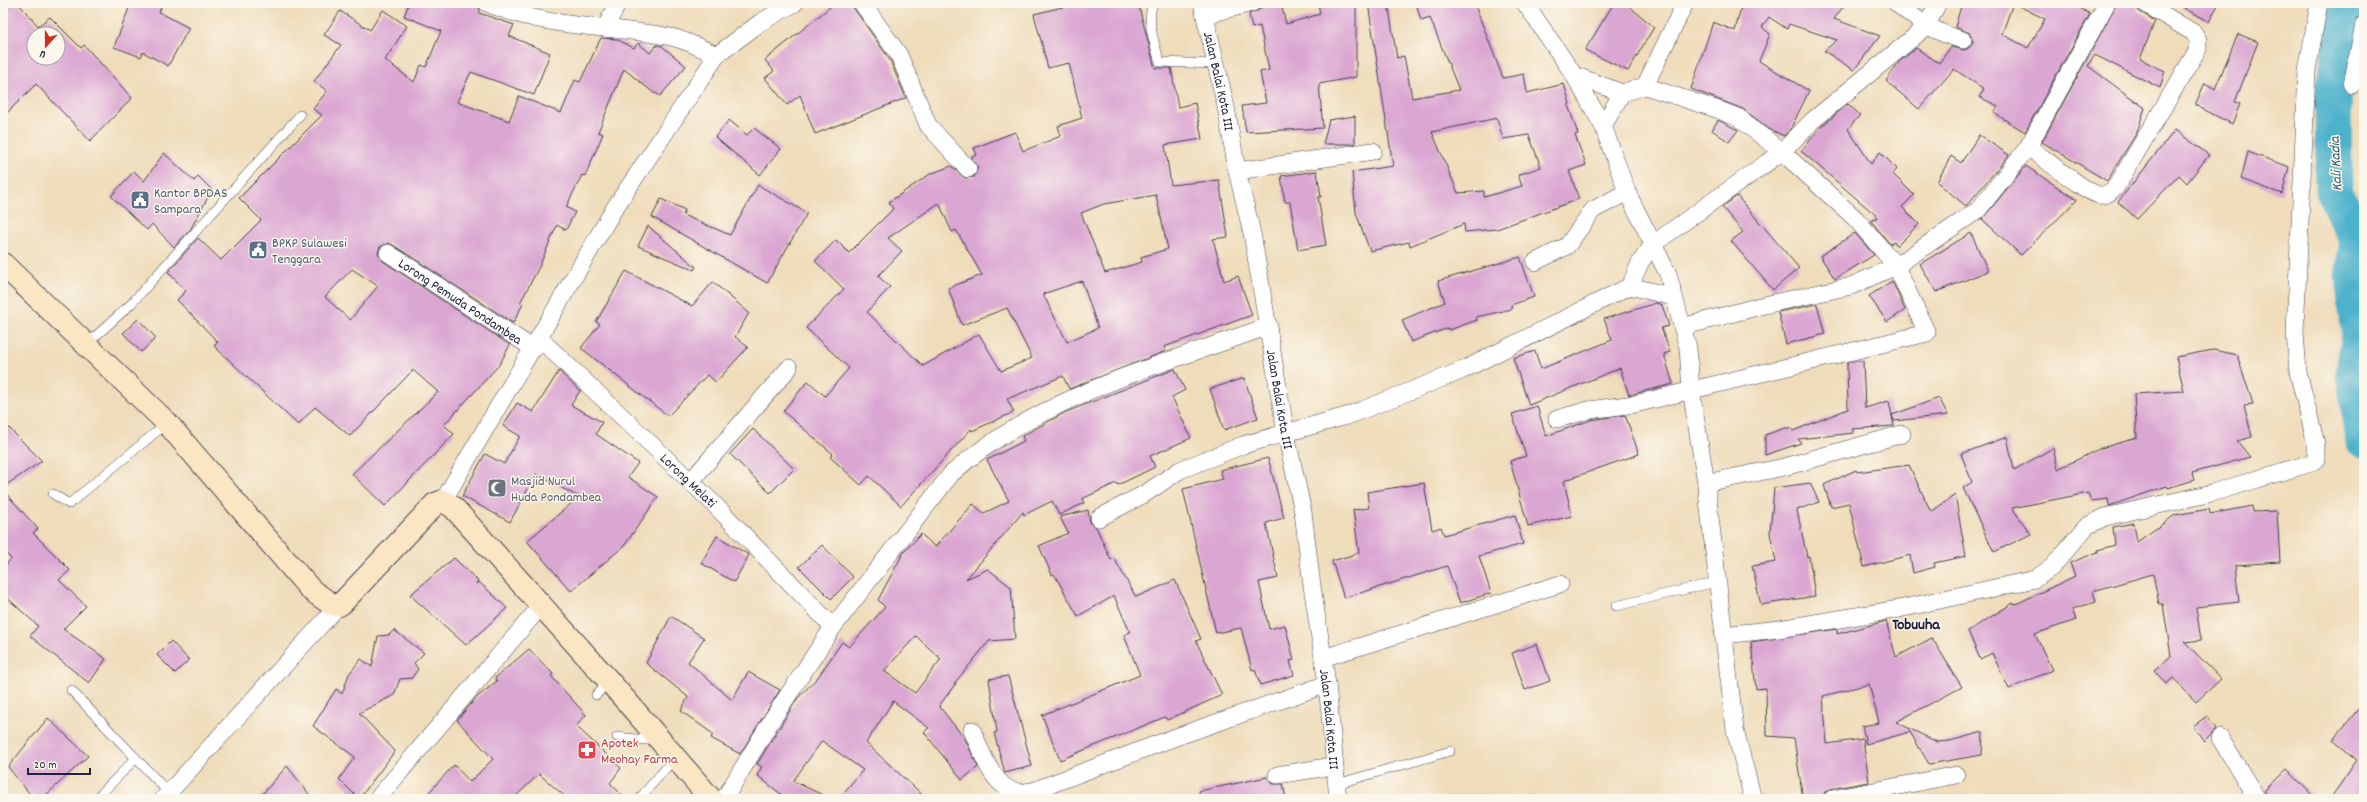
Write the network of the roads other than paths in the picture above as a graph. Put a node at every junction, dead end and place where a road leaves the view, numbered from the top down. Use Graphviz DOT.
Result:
graph roads {
  1 [pos="487,3"];
  2 [pos="618,3"];
  3 [pos="795,3"];
  4 [pos="862,3"];
  5 [pos="1154,3"];
  6 [pos="1252,3"];
  7 [pos="1525,3"];
  8 [pos="1685,3"];
  9 [pos="1896,3"];
  10 [pos="1938,3"];
  11 [pos="2107,3"];
  12 [pos="2144,3"];
  13 [pos="2319,3"];
  14 [pos="1204,9"];
  15 [pos="2364,24"];
  16 [pos="1926,27"];
  17 [pos="606,28"];
  18 [pos="1963,40"];
  19 [pos="717,55"];
  20 [pos="1215,64"];
  21 [pos="1574,75"];
  22 [pos="2352,85"];
  23 [pos="1645,86"];
  24 [pos="1622,93"];
  25 [pos="300,115"];
  26 [pos="1603,126"];
  27 [pos="2028,147"];
  28 [pos="1373,151"];
  29 [pos="1782,152"];
  30 [pos="968,169"];
  31 [pos="1236,171"];
  32 [pos="1627,192"];
  33 [pos="1653,244"];
  34 [pos="388,253"];
  35 [pos="1535,262"];
  36 [pos="1896,266"];
  37 [pos="6,273"];
  38 [pos="1630,286"];
  39 [pos="1673,297"];
  40 [pos="1269,326"];
  41 [pos="1682,327"];
  42 [pos="537,344"];
  43 [pos="86,345"];
  44 [pos="789,368"];
  45 [pos="1691,390"];
  46 [pos="1557,419"];
  47 [pos="167,423"];
  48 [pos="1286,434"];
  49 [pos="1902,434"];
  50 [pos="692,481"];
  51 [pos="1706,483"];
  52 [pos="53,494"];
  53 [pos="444,502"];
  54 [pos="1099,518"];
  55 [pos="1716,582"];
  56 [pos="1560,584"];
  57 [pos="339,605"];
  58 [pos="1616,606"];
  59 [pos="540,607"];
  60 [pos="833,627"];
  61 [pos="1723,635"];
  62 [pos="1323,658"];
  63 [pos="1327,684"];
  64 [pos="71,690"];
  65 [pos="972,730"];
  66 [pos="653,732"];
  67 [pos="617,737"];
  68 [pos="2220,738"];
  69 [pos="1450,751"];
  70 [pos="136,758"];
  71 [pos="675,758"];
  72 [pos="1334,766"];
  73 [pos="1277,775"];
  74 [pos="1956,775"];
  75 [pos="1338,791"];
  76 [pos="166,796"];
  77 [pos="96,799"];
  78 [pos="377,799"];
  79 [pos="639,799"];
  80 [pos="711,799"];
  81 [pos="724,799"];
  82 [pos="1752,799"];
  83 [pos="1832,799"];
  84 [pos="2257,799"];
  1 -- 17 [label="street"];
  2 -- 17 [label="street"];
  3 -- 19 [label="street"];
  4 -- 30 [label="street"];
  5 -- 20 [label="lane"];
  6 -- 14 [label="street"];
  7 -- 21 [label="street"];
  8 -- 23 [label="street"];
  9 -- 16 [label="street"];
  10 -- 16 [label="street"];
  11 -- 27 [label="street"];
  12 -- 27 [label="street"];
  13 -- 61 [label="street"];
  14 -- 20 [label="street, Jalan Balai Kota III"];
  15 -- 22 [label="street"];
  16 -- 18 [label="street"];
  16 -- 29 [label="street"];
  17 -- 19 [label="street"];
  19 -- 42 [label="street"];
  20 -- 31 [label="street, Jalan Balai Kota III"];
  21 -- 24 [label="street"];
  21 -- 26 [label="street"];
  23 -- 24 [label="street"];
  23 -- 29 [label="street"];
  24 -- 26 [label="street"];
  25 -- 43 [label="lane"];
  26 -- 32 [label="street"];
  27 -- 36 [label="street"];
  28 -- 31 [label="street"];
  29 -- 33 [label="street"];
  29 -- 36 [label="street"];
  31 -- 40 [label="street, Jalan Balai Kota III"];
  32 -- 33 [label="street"];
  32 -- 35 [label="street"];
  33 -- 38 [label="street"];
  33 -- 39 [label="street"];
  34 -- 42 [label="street, Lorong Pemuda Pondambea"];
  36 -- 41 [label="street"];
  36 -- 45 [label="street"];
  37 -- 43 [label="street"];
  38 -- 39 [label="street"];
  38 -- 48 [label="street"];
  39 -- 41 [label="street"];
  40 -- 48 [label="street, Jalan Balai Kota III"];
  40 -- 60 [label="street"];
  41 -- 45 [label="street"];
  42 -- 50 [label="street, Lorong Melati"];
  42 -- 53 [label="street"];
  43 -- 47 [label="street"];
  44 -- 50 [label="street"];
  45 -- 46 [label="street"];
  45 -- 51 [label="street"];
  47 -- 52 [label="lane"];
  47 -- 57 [label="street"];
  48 -- 54 [label="street"];
  48 -- 62 [label="street, Jalan Balai Kota III"];
  49 -- 51 [label="street"];
  50 -- 60 [label="street, Lorong Melati"];
  51 -- 55 [label="street"];
  53 -- 57 [label="street"];
  53 -- 59 [label="street"];
  55 -- 58 [label="lane"];
  55 -- 61 [label="street"];
  56 -- 62 [label="street"];
  57 -- 76 [label="street"];
  59 -- 66 [label="street"];
  59 -- 78 [label="street"];
  60 -- 81 [label="street"];
  61 -- 82 [label="street"];
  62 -- 63 [label="street, Jalan Balai Kota III"];
  63 -- 65 [label="street"];
  63 -- 72 [label="street, Jalan Balai Kota III"];
  64 -- 70 [label="lane"];
  66 -- 67 [label="lane"];
  66 -- 71 [label="street"];
  68 -- 84 [label="street"];
  69 -- 75 [label="lane"];
  70 -- 76 [label="lane"];
  70 -- 77 [label="lane"];
  71 -- 79 [label="lane"];
  71 -- 80 [label="street"];
  72 -- 73 [label="street"];
  72 -- 75 [label="street, Jalan Balai Kota III"];
  74 -- 83 [label="street"];
}
